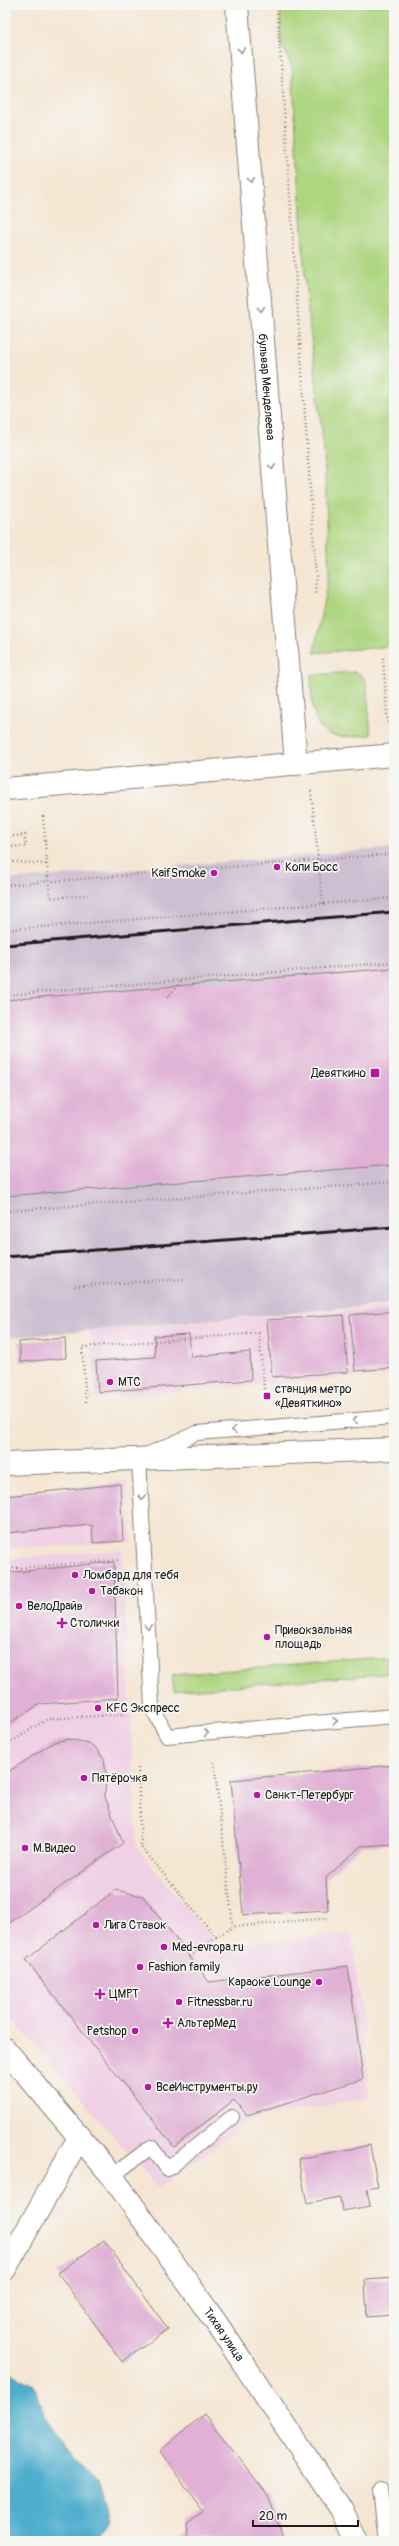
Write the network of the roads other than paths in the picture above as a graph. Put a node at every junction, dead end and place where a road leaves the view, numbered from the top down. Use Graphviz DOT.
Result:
graph roads {
  1 [pos="238,8"];
  2 [pos="394,755"];
  3 [pos="296,764"];
  4 [pos="5,789"];
  5 [pos="394,1417"];
  6 [pos="394,1450"];
  7 [pos="139,1458"];
  8 [pos="5,1464"];
  9 [pos="394,1716"];
  10 [pos="5,2049"];
  11 [pos="232,2117"];
  12 [pos="80,2136"];
  13 [pos="112,2176"];
  14 [pos="5,2268"];
  15 [pos="380,2490"];
  16 [pos="356,2541"];
  17 [pos="386,2541"];
  1 -- 3 [label="street, бульвар Менделеева, one-way"];
  2 -- 3 [label="street"];
  3 -- 4 [label="street"];
  5 -- 7 [label="lane, one-way"];
  6 -- 7 [label="street"];
  7 -- 8 [label="street"];
  7 -- 9 [label="lane, one-way"];
  10 -- 12 [label="street, Тихая улица"];
  11 -- 13 [label="lane"];
  12 -- 13 [label="street, Тихая улица"];
  12 -- 14 [label="street"];
  13 -- 16 [label="street, Тихая улица"];
  15 -- 17 [label="lane"];
}
